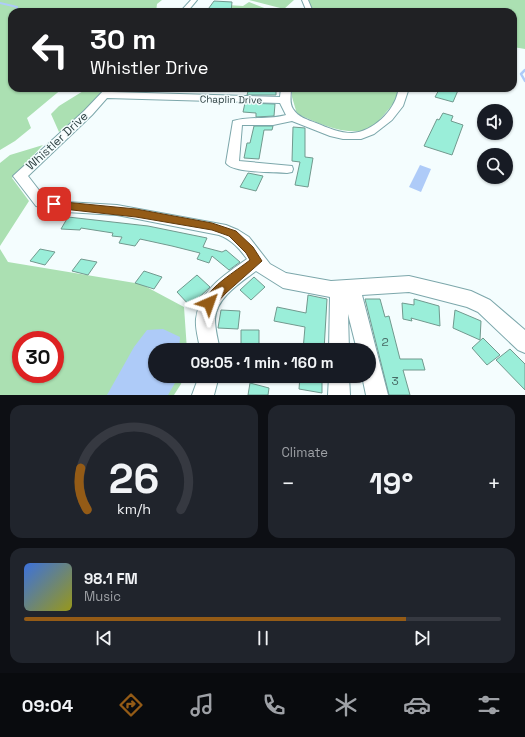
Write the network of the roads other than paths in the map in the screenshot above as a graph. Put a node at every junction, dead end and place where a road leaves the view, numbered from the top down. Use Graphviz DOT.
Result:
graph roads {
  1 [pos="194,0"];
  2 [pos="186,8"];
  3 [pos="108,92"];
  4 [pos="168,92"];
  5 [pos="286,92"];
  6 [pos="402,92"];
  7 [pos="164,98"];
  8 [pos="285,100"];
  9 [pos="293,117"];
  10 [pos="287,169"];
  11 [pos="257,261"];
  12 [pos="344,289"];
  13 [pos="209,343"];
  14 [pos="339,343"];
  15 [pos="366,343"];
  16 [pos="525,343"];
  17 [pos="207,383"];
  18 [pos="339,383"];
  19 [pos="374,383"];
  20 [pos="203,395"];
  21 [pos="339,395"];
  22 [pos="377,395"];
  1 -- 2 [label="street"];
  3 -- 7 [label="street, Chaplin Drive"];
  3 -- 11 [label="street, Whistler Drive"];
  4 -- 7 [label="street"];
  5 -- 8 [label="street"];
  6 -- 9 [label="street"];
  7 -- 8 [label="street, Chaplin Drive"];
  8 -- 9 [label="street"];
  9 -- 10 [label="street"];
  11 -- 12 [label="street"];
  11 -- 13 [label="street"];
  12 -- 14 [label="street"];
  12 -- 15 [label="street"];
  12 -- 16 [label="street"];
  17 -- 20 [label="street"];
  18 -- 21 [label="street"];
  19 -- 22 [label="street"];
}
